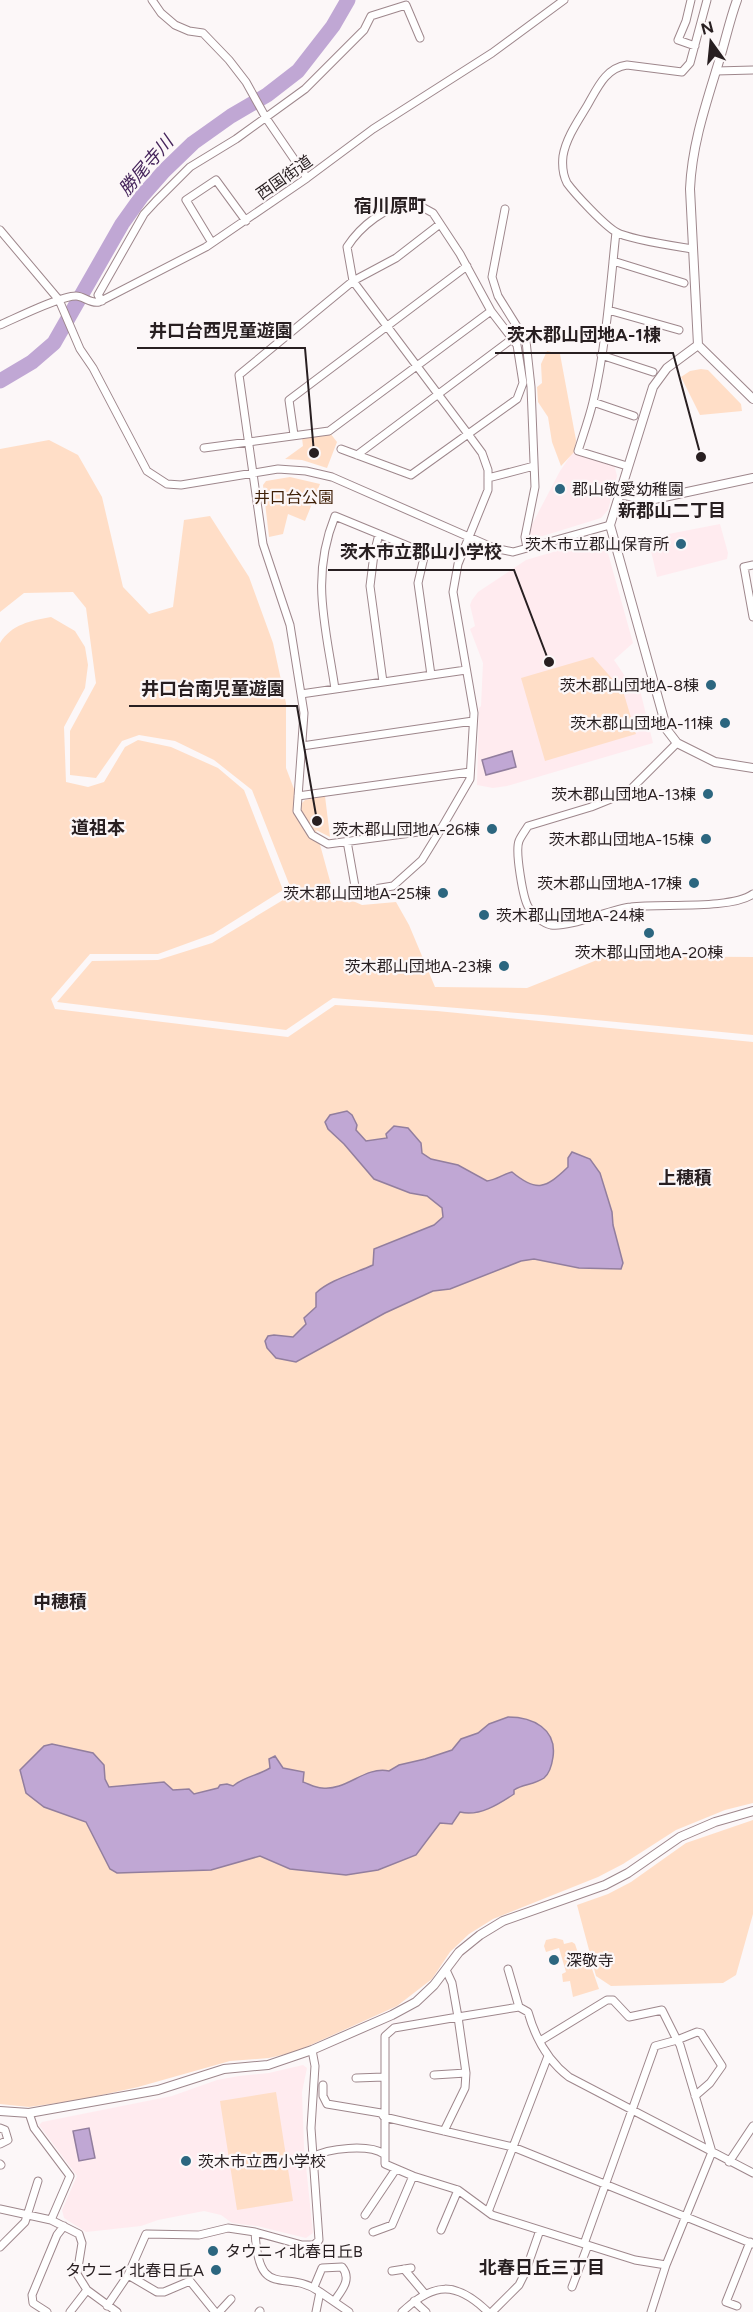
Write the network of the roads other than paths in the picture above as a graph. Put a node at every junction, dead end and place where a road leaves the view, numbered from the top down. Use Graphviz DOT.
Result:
graph roads {
  1 [pos="152,0"];
  2 [pos="564,0"];
  3 [pos="691,0"];
  4 [pos="707,0"];
  5 [pos="737,0"];
  6 [pos="420,38"];
  7 [pos="695,46"];
  8 [pos="753,70"];
  9 [pos="716,71"];
  10 [pos="266,118"];
  11 [pos="307,178"];
  12 [pos="505,208"];
  13 [pos="246,221"];
  14 [pos="440,224"];
  15 [pos="0,230"];
  16 [pos="616,232"];
  17 [pos="212,243"];
  18 [pos="693,249"];
  19 [pos="613,261"];
  20 [pos="467,266"];
  21 [pos="353,281"];
  22 [pos="684,283"];
  23 [pos="102,301"];
  24 [pos="61,303"];
  25 [pos="491,310"];
  26 [pos="608,310"];
  27 [pos="0,325"];
  28 [pos="387,326"];
  29 [pos="680,330"];
  30 [pos="513,339"];
  31 [pos="698,345"];
  32 [pos="601,355"];
  33 [pos="417,366"];
  34 [pos="653,372"];
  35 [pos="439,395"];
  36 [pos="753,399"];
  37 [pos="593,402"];
  38 [pos="634,416"];
  39 [pos="468,434"];
  40 [pos="294,435"];
  41 [pos="248,442"];
  42 [pos="204,448"];
  43 [pos="341,449"];
  44 [pos="357,454"];
  45 [pos="534,466"];
  46 [pos="627,466"];
  47 [pos="253,474"];
  48 [pos="488,478"];
  49 [pos="753,478"];
  50 [pos="619,494"];
  51 [pos="610,525"];
  52 [pos="379,534"];
  53 [pos="470,538"];
  54 [pos="527,548"];
  55 [pos="753,565"];
  56 [pos="753,617"];
  57 [pos="466,670"];
  58 [pos="431,675"];
  59 [pos="382,682"];
  60 [pos="335,689"];
  61 [pos="301,694"];
  62 [pos="473,721"];
  63 [pos="677,743"];
  64 [pos="302,746"];
  65 [pos="753,768"];
  66 [pos="470,772"];
  67 [pos="298,796"];
  68 [pos="441,829"];
  69 [pos="347,841"];
  70 [pos="753,894"];
  71 [pos="753,1811"];
  72 [pos="446,1970"];
  73 [pos="508,1970"];
  74 [pos="519,2007"];
  75 [pos="458,2017"];
  76 [pos="677,2040"];
  77 [pos="540,2041"];
  78 [pos="312,2050"];
  79 [pos="548,2056"];
  80 [pos="466,2073"];
  81 [pos="434,2075"];
  82 [pos="356,2078"];
  83 [pos="384,2078"];
  84 [pos="322,2085"];
  85 [pos="695,2096"];
  86 [pos="631,2110"];
  87 [pos="0,2111"];
  88 [pos="29,2113"];
  89 [pos="384,2117"];
  90 [pos="753,2126"];
  91 [pos="0,2128"];
  92 [pos="444,2131"];
  93 [pos="0,2144"];
  94 [pos="513,2147"];
  95 [pos="712,2152"];
  96 [pos="384,2154"];
  97 [pos="313,2157"];
  98 [pos="729,2162"];
  99 [pos="396,2169"];
  100 [pos="753,2174"];
  101 [pos="413,2176"];
  102 [pos="38,2181"];
  103 [pos="604,2184"];
  104 [pos="458,2190"];
  105 [pos="0,2209"];
  106 [pos="488,2212"];
  107 [pos="27,2214"];
  108 [pos="365,2215"];
  109 [pos="685,2217"];
  110 [pos="51,2220"];
  111 [pos="64,2226"];
  112 [pos="441,2230"];
  113 [pos="540,2230"];
  114 [pos="255,2232"];
  115 [pos="373,2232"];
  116 [pos="752,2243"];
  117 [pos="586,2245"];
  118 [pos="0,2247"];
  119 [pos="666,2265"];
  120 [pos="392,2271"];
  121 [pos="128,2275"];
  122 [pos="572,2287"];
  123 [pos="317,2289"];
  124 [pos="87,2290"];
  125 [pos="425,2294"];
  126 [pos="231,2299"];
  127 [pos="335,2300"];
  128 [pos="414,2301"];
  129 [pos="107,2306"];
  130 [pos="737,2306"];
  131 [pos="47,2312"];
  132 [pos="70,2312"];
  133 [pos="117,2312"];
  134 [pos="217,2312"];
  135 [pos="316,2312"];
  136 [pos="349,2312"];
  137 [pos="402,2312"];
  138 [pos="426,2312"];
  139 [pos="488,2312"];
  140 [pos="492,2312"];
  141 [pos="651,2312"];
  1 -- 10 [label="street"];
  2 -- 11 [label="street, 西国街道"];
  3 -- 7 [label="street"];
  4 -- 7 [label="street"];
  5 -- 9 [label="street"];
  6 -- 10 [label="street"];
  7 -- 16 [label="street"];
  8 -- 9 [label="street"];
  9 -- 18 [label="street"];
  10 -- 11 [label="street"];
  10 -- 23 [label="street"];
  11 -- 13 [label="street, 西国街道"];
  12 -- 45 [label="street"];
  13 -- 17 [label="street, 西国街道"];
  13 -- 17 [label="street"];
  14 -- 20 [label="street"];
  14 -- 21 [label="street"];
  14 -- 21 [label="street"];
  15 -- 24 [label="street"];
  16 -- 18 [label="street"];
  16 -- 19 [label="street"];
  17 -- 23 [label="street, 西国街道"];
  18 -- 31 [label="street"];
  19 -- 22 [label="street"];
  19 -- 26 [label="street"];
  20 -- 25 [label="street"];
  20 -- 28 [label="street"];
  21 -- 28 [label="street"];
  21 -- 41 [label="street"];
  23 -- 24 [label="street, 西国街道"];
  24 -- 27 [label="street, 西国街道"];
  24 -- 47 [label="street"];
  25 -- 30 [label="street"];
  25 -- 33 [label="street"];
  26 -- 29 [label="street"];
  26 -- 32 [label="street"];
  28 -- 33 [label="street"];
  28 -- 40 [label="street"];
  30 -- 35 [label="street"];
  30 -- 39 [label="street"];
  31 -- 36 [label="street"];
  31 -- 46 [label="street"];
  32 -- 34 [label="street"];
  32 -- 37 [label="street"];
  33 -- 35 [label="street"];
  33 -- 40 [label="street"];
  35 -- 39 [label="street"];
  35 -- 44 [label="street"];
  37 -- 38 [label="street"];
  37 -- 46 [label="street"];
  39 -- 44 [label="street"];
  39 -- 48 [label="street"];
  40 -- 41 [label="street"];
  41 -- 42 [label="street"];
  41 -- 47 [label="street"];
  43 -- 44 [label="street"];
  45 -- 48 [label="street"];
  45 -- 54 [label="street"];
  46 -- 50 [label="street"];
  47 -- 53 [label="street"];
  47 -- 61 [label="street"];
  48 -- 53 [label="street"];
  49 -- 50 [label="street"];
  50 -- 51 [label="street"];
  51 -- 54 [label="street"];
  51 -- 63 [label="street"];
  52 -- 58 [label="street"];
  52 -- 59 [label="street"];
  52 -- 60 [label="street"];
  53 -- 54 [label="street"];
  53 -- 57 [label="street"];
  55 -- 56 [label="street"];
  57 -- 58 [label="street"];
  57 -- 62 [label="street"];
  58 -- 59 [label="street"];
  59 -- 60 [label="street"];
  60 -- 61 [label="street"];
  61 -- 64 [label="street"];
  62 -- 64 [label="street"];
  62 -- 66 [label="street"];
  63 -- 65 [label="street"];
  63 -- 70 [label="street"];
  64 -- 67 [label="street"];
  66 -- 67 [label="street"];
  66 -- 68 [label="street"];
  67 -- 69 [label="street"];
  68 -- 69 [label="street"];
  68 -- 69 [label="street"];
  71 -- 72 [label="street"];
  72 -- 75 [label="street"];
  72 -- 78 [label="street"];
  73 -- 74 [label="street"];
  74 -- 75 [label="street"];
  74 -- 77 [label="street"];
  75 -- 80 [label="street"];
  75 -- 83 [label="street"];
  76 -- 77 [label="street"];
  76 -- 85 [label="street"];
  76 -- 85 [label="street"];
  76 -- 86 [label="street"];
  77 -- 79 [label="street"];
  78 -- 88 [label="street"];
  78 -- 97 [label="street"];
  79 -- 86 [label="street"];
  79 -- 94 [label="street"];
  80 -- 81 [label="street"];
  80 -- 92 [label="street"];
  82 -- 83 [label="street"];
  83 -- 89 [label="street"];
  84 -- 89 [label="street"];
  85 -- 95 [label="street"];
  86 -- 95 [label="street"];
  86 -- 103 [label="street"];
  87 -- 88 [label="street"];
  88 -- 110 [label="street"];
  89 -- 92 [label="street"];
  89 -- 96 [label="street"];
  90 -- 98 [label="street"];
  91 -- 93 [label="street"];
  92 -- 94 [label="street"];
  94 -- 103 [label="street"];
  94 -- 106 [label="street"];
  95 -- 98 [label="street"];
  95 -- 109 [label="street"];
  96 -- 97 [label="street"];
  96 -- 99 [label="street"];
  97 -- 114 [label="street"];
  98 -- 100 [label="street"];
  99 -- 101 [label="street"];
  99 -- 108 [label="street"];
  101 -- 104 [label="street"];
  101 -- 115 [label="street"];
  102 -- 107 [label="street"];
  103 -- 109 [label="street"];
  103 -- 117 [label="street"];
  104 -- 106 [label="street"];
  104 -- 112 [label="street"];
  105 -- 107 [label="street"];
  106 -- 113 [label="street"];
  107 -- 110 [label="street"];
  107 -- 118 [label="street"];
  109 -- 116 [label="street"];
  109 -- 119 [label="street"];
  110 -- 111 [label="street"];
  111 -- 124 [label="street"];
  111 -- 131 [label="street"];
  113 -- 117 [label="street"];
  113 -- 140 [label="street"];
  114 -- 121 [label="street"];
  114 -- 123 [label="street"];
  116 -- 130 [label="street"];
  117 -- 119 [label="street"];
  117 -- 122 [label="street"];
  119 -- 141 [label="street"];
  120 -- 125 [label="street"];
  121 -- 129 [label="street"];
  121 -- 134 [label="street"];
  123 -- 127 [label="street"];
  123 -- 127 [label="street"];
  123 -- 135 [label="street"];
  124 -- 129 [label="street"];
  124 -- 132 [label="street"];
  125 -- 128 [label="street"];
  125 -- 139 [label="street"];
  126 -- 134 [label="street"];
  127 -- 136 [label="street"];
  128 -- 137 [label="street"];
  128 -- 138 [label="street"];
  129 -- 133 [label="street"];
}
